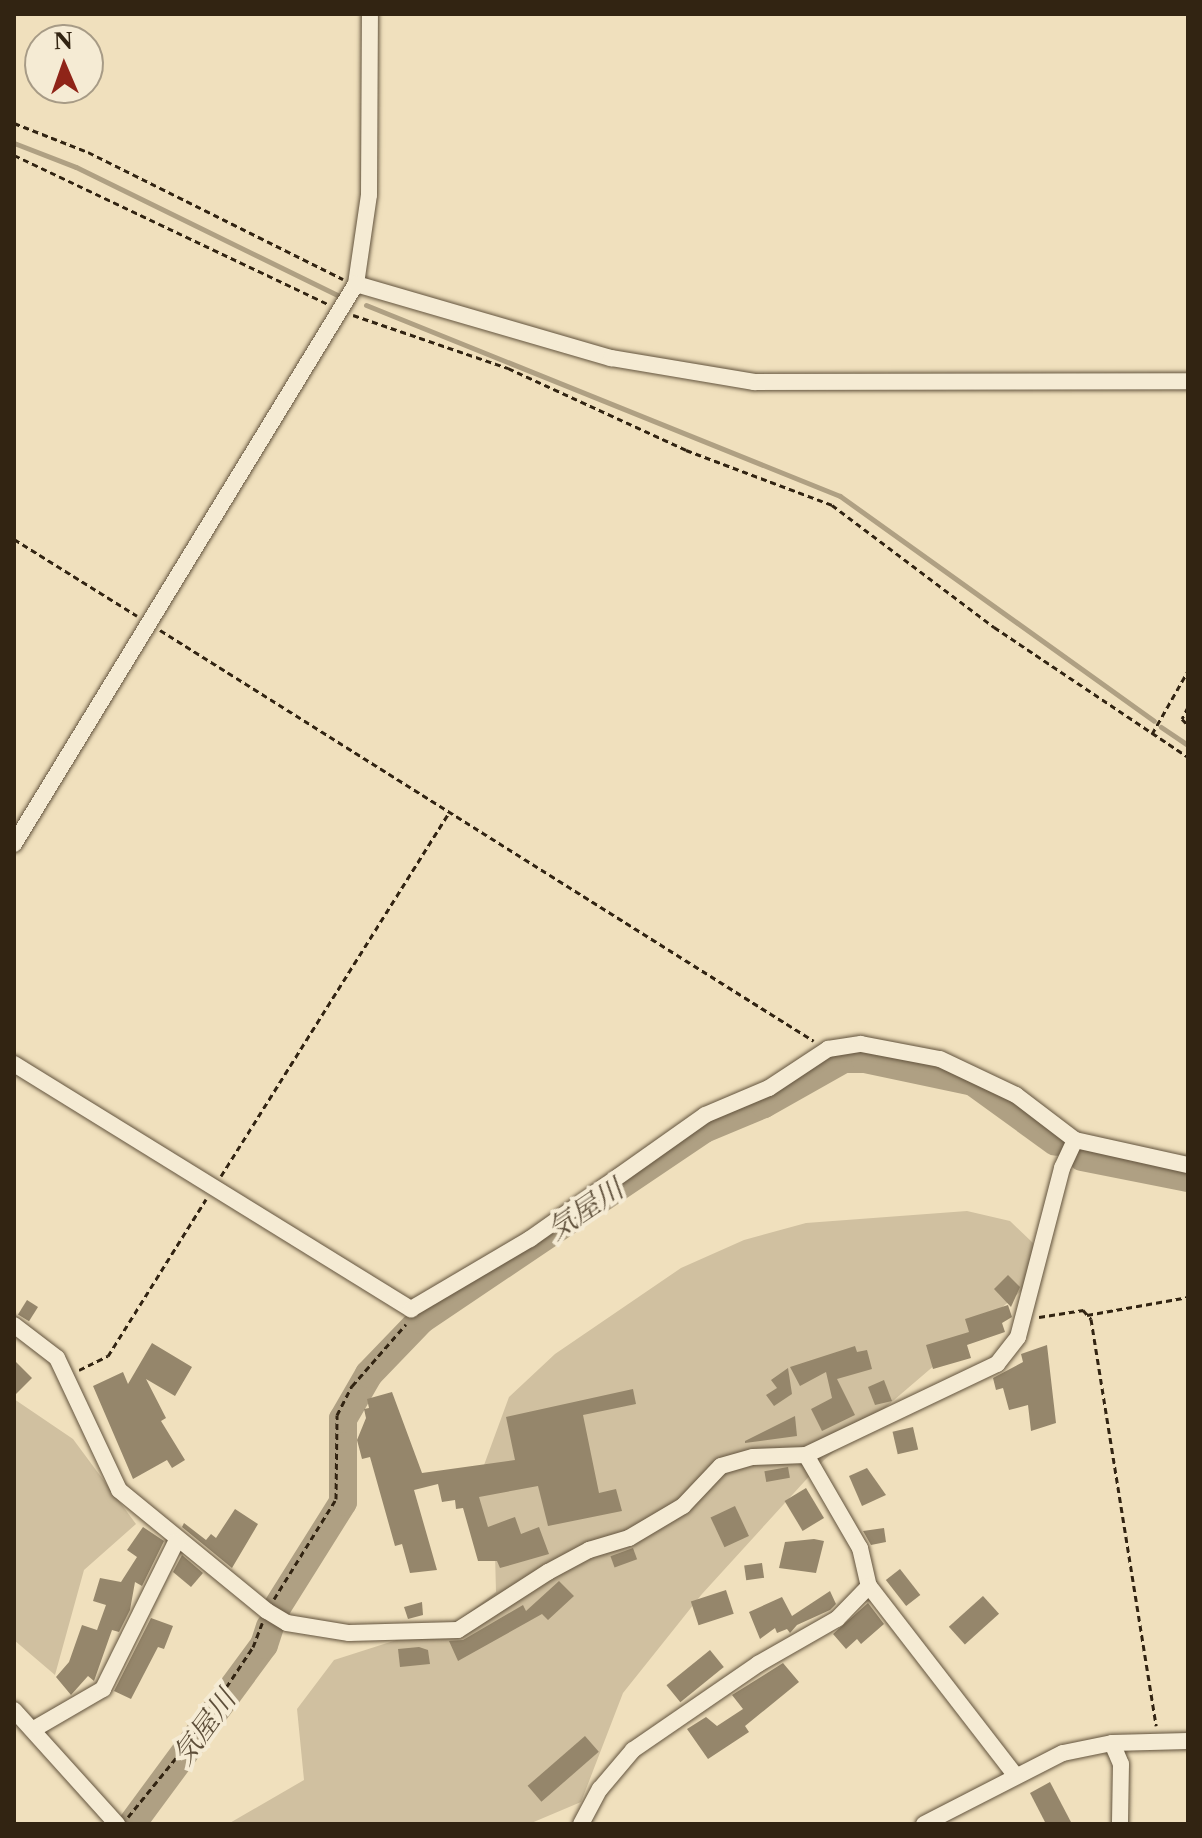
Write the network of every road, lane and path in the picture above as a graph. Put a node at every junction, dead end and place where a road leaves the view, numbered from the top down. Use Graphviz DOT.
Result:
graph roads {
  1 [pos="370,14"];
  2 [pos="14,123"];
  3 [pos="14,155"];
  4 [pos="356,284"];
  5 [pos="343,312"];
  6 [pos="1188,381"];
  7 [pos="14,539"];
  8 [pos="149,623"];
  9 [pos="1188,671"];
  10 [pos="1188,707"];
  11 [pos="1188,725"];
  12 [pos="1152,734"];
  13 [pos="1188,757"];
  14 [pos="450,812"];
  15 [pos="14,844"];
  16 [pos="828,1049"];
  17 [pos="14,1064"];
  18 [pos="1075,1140"];
  19 [pos="1188,1165"];
  20 [pos="215,1186"];
  21 [pos="1188,1297"];
  22 [pos="411,1309"];
  23 [pos="1087,1315"];
  24 [pos="1023,1320"];
  25 [pos="14,1325"];
  26 [pos="65,1376"];
  27 [pos="806,1455"];
  28 [pos="176,1542"];
  29 [pos="869,1586"];
  30 [pos="267,1611"];
  31 [pos="14,1710"];
  32 [pos="34,1729"];
  33 [pos="1158,1741"];
  34 [pos="1188,1741"];
  35 [pos="1112,1743"];
  36 [pos="1016,1776"];
  37 [pos="120,1824"];
  38 [pos="581,1824"];
  39 [pos="924,1824"];
  40 [pos="1120,1824"];
  1 -- 4 [label="street"];
  2 -- 4 [label="path"];
  3 -- 5 [label="path"];
  4 -- 5 [label="street"];
  4 -- 6 [label="street"];
  5 -- 8 [label="street"];
  5 -- 12 [label="path"];
  7 -- 8 [label="path"];
  8 -- 14 [label="path"];
  8 -- 15 [label="street"];
  9 -- 12 [label="path"];
  10 -- 11 [label="path"];
  12 -- 13 [label="path"];
  14 -- 16 [label="path"];
  14 -- 20 [label="path"];
  16 -- 18 [label="street"];
  16 -- 22 [label="street"];
  17 -- 20 [label="street"];
  18 -- 19 [label="street"];
  18 -- 24 [label="street"];
  20 -- 22 [label="street"];
  20 -- 26 [label="path"];
  21 -- 23 [label="path"];
  22 -- 30 [label="path"];
  23 -- 24 [label="path"];
  23 -- 33 [label="path"];
  24 -- 27 [label="street"];
  25 -- 26 [label="street"];
  26 -- 28 [label="street"];
  27 -- 29 [label="street"];
  27 -- 30 [label="street"];
  28 -- 30 [label="street"];
  28 -- 32 [label="street"];
  29 -- 36 [label="street"];
  29 -- 38 [label="street"];
  30 -- 37 [label="path"];
  31 -- 32 [label="street"];
  32 -- 37 [label="street"];
  33 -- 34 [label="street"];
  33 -- 35 [label="street"];
  35 -- 36 [label="street"];
  35 -- 40 [label="street"];
  36 -- 39 [label="street"];
}
